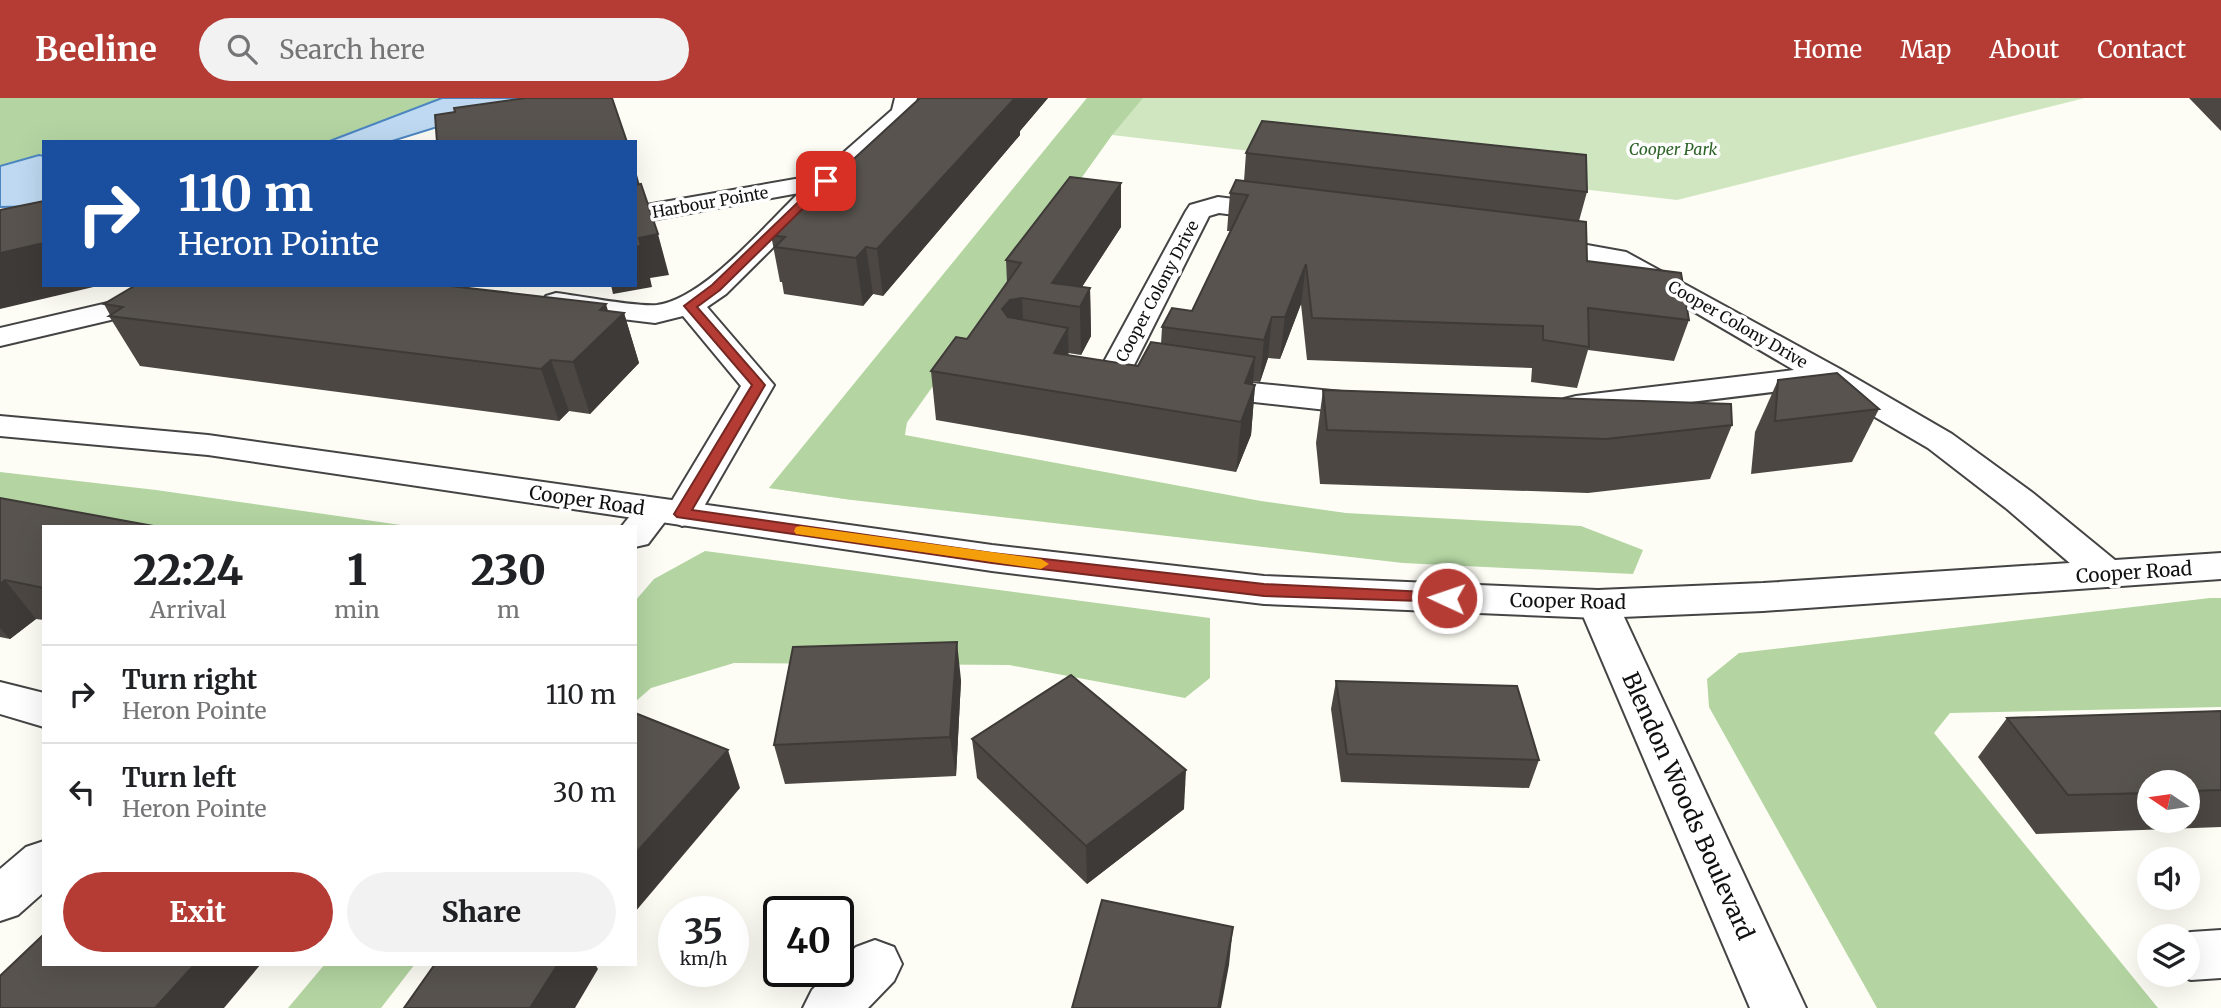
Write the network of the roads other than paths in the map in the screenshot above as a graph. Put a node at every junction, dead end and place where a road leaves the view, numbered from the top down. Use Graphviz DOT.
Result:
graph roads {
  1 [pos="906,98"];
  2 [pos="826,181"];
  3 [pos="637,215"];
  4 [pos="1315,217"];
  5 [pos="1507,240"];
  6 [pos="216,287"];
  7 [pos="533,300"];
  8 [pos="690,306"];
  9 [pos="0,337"];
  10 [pos="1829,376"];
  11 [pos="1401,406"];
  12 [pos="1545,410"];
  13 [pos="0,426"];
  14 [pos="658,520"];
  15 [pos="2221,566"];
  16 [pos="2107,574"];
  17 [pos="1598,604"];
  18 [pos="0,698"];
  19 [pos="42,709"];
  20 [pos="42,864"];
  21 [pos="0,899"];
  22 [pos="875,964"];
  23 [pos="831,1008"];
  24 [pos="1778,1008"];
  1 -- 2 [label="street"];
  2 -- 3 [label="street, Harbour Pointe"];
  2 -- 8 [label="street"];
  4 -- 11 [label="street, Cooper Colony Drive"];
  5 -- 10 [label="street, Cooper Colony Drive"];
  6 -- 9 [label="street"];
  7 -- 8 [label="street"];
  8 -- 14 [label="street"];
  10 -- 12 [label="street"];
  10 -- 16 [label="street, Cooper Colony Drive"];
  13 -- 14 [label="street, Cooper Road"];
  14 -- 17 [label="street, Cooper Road"];
  15 -- 16 [label="street, Cooper Road"];
  16 -- 17 [label="street, Cooper Road"];
  17 -- 24 [label="street, Blendon Woods Boulevard"];
  18 -- 19 [label="street"];
  20 -- 21 [label="street"];
  22 -- 23 [label="street"];
}
